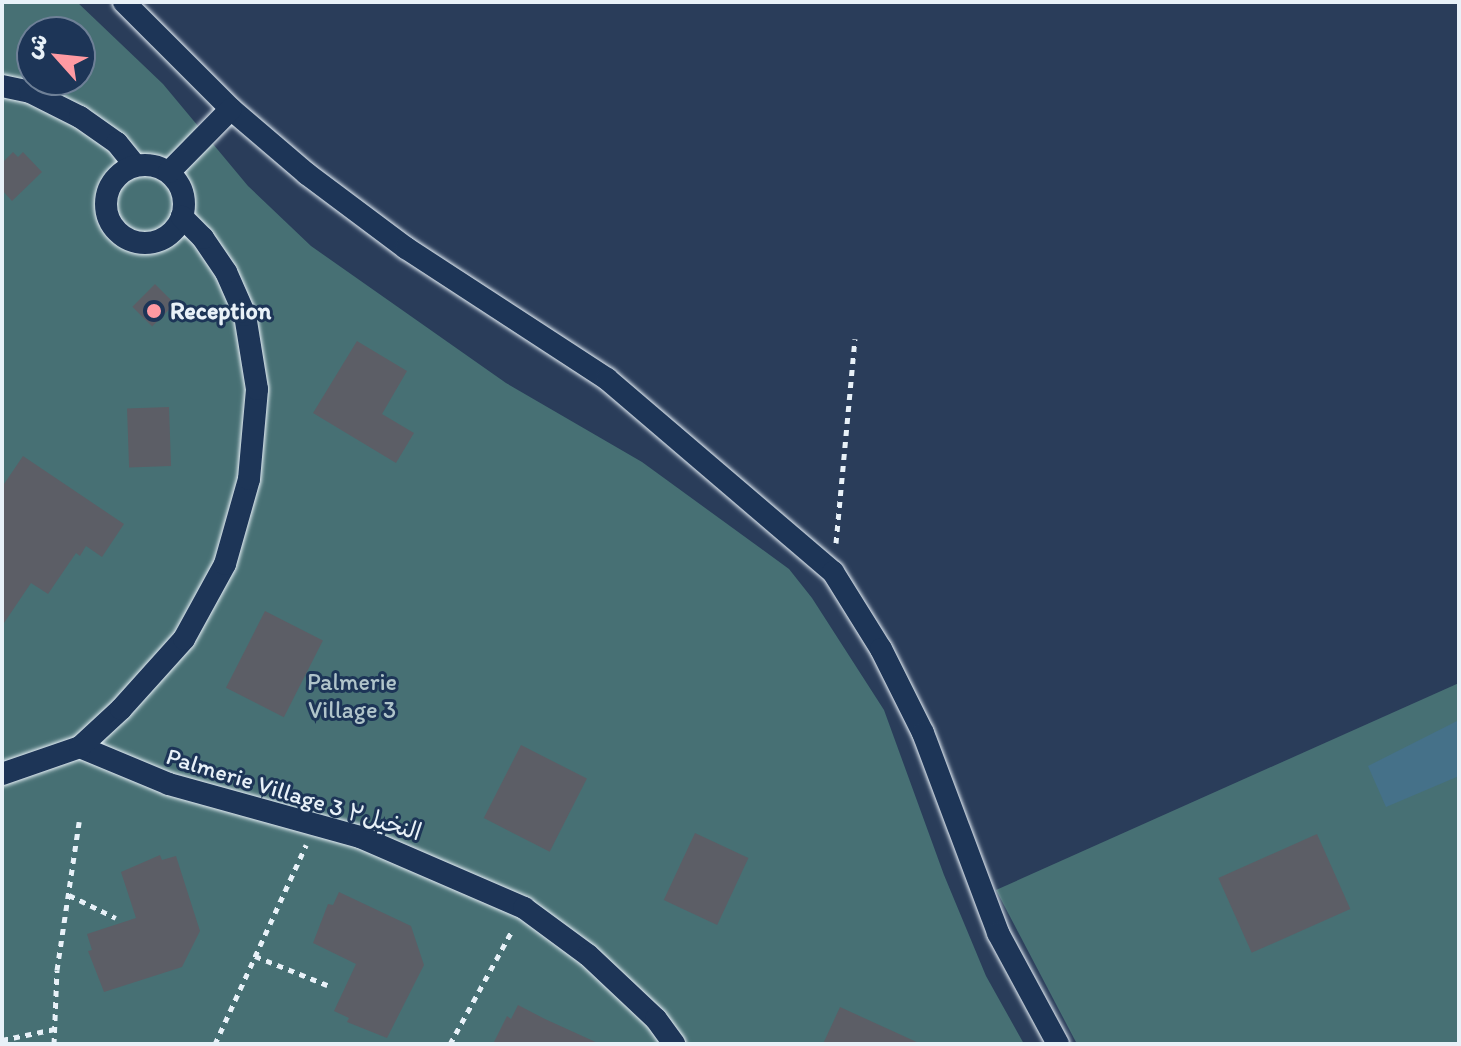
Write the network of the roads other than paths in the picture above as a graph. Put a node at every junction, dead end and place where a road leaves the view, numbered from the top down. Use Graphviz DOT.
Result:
graph roads {
  1 [pos="124,2"];
  2 [pos="2,86"];
  3 [pos="231,109"];
  4 [pos="135,165"];
  5 [pos="169,172"];
  6 [pos="182,217"];
  7 [pos="80,747"];
  8 [pos="2,774"];
  9 [pos="674,1044"];
  10 [pos="1058,1044"];
  1 -- 3 [label="street"];
  2 -- 4 [label="street"];
  3 -- 5 [label="street"];
  3 -- 10 [label="street"];
  4 -- 5 [label="street"];
  4 -- 6 [label="street"];
  5 -- 6 [label="street"];
  6 -- 7 [label="street"];
  7 -- 8 [label="street"];
  7 -- 9 [label="street, Palmerie Village 3 النخيل٣"];
}
